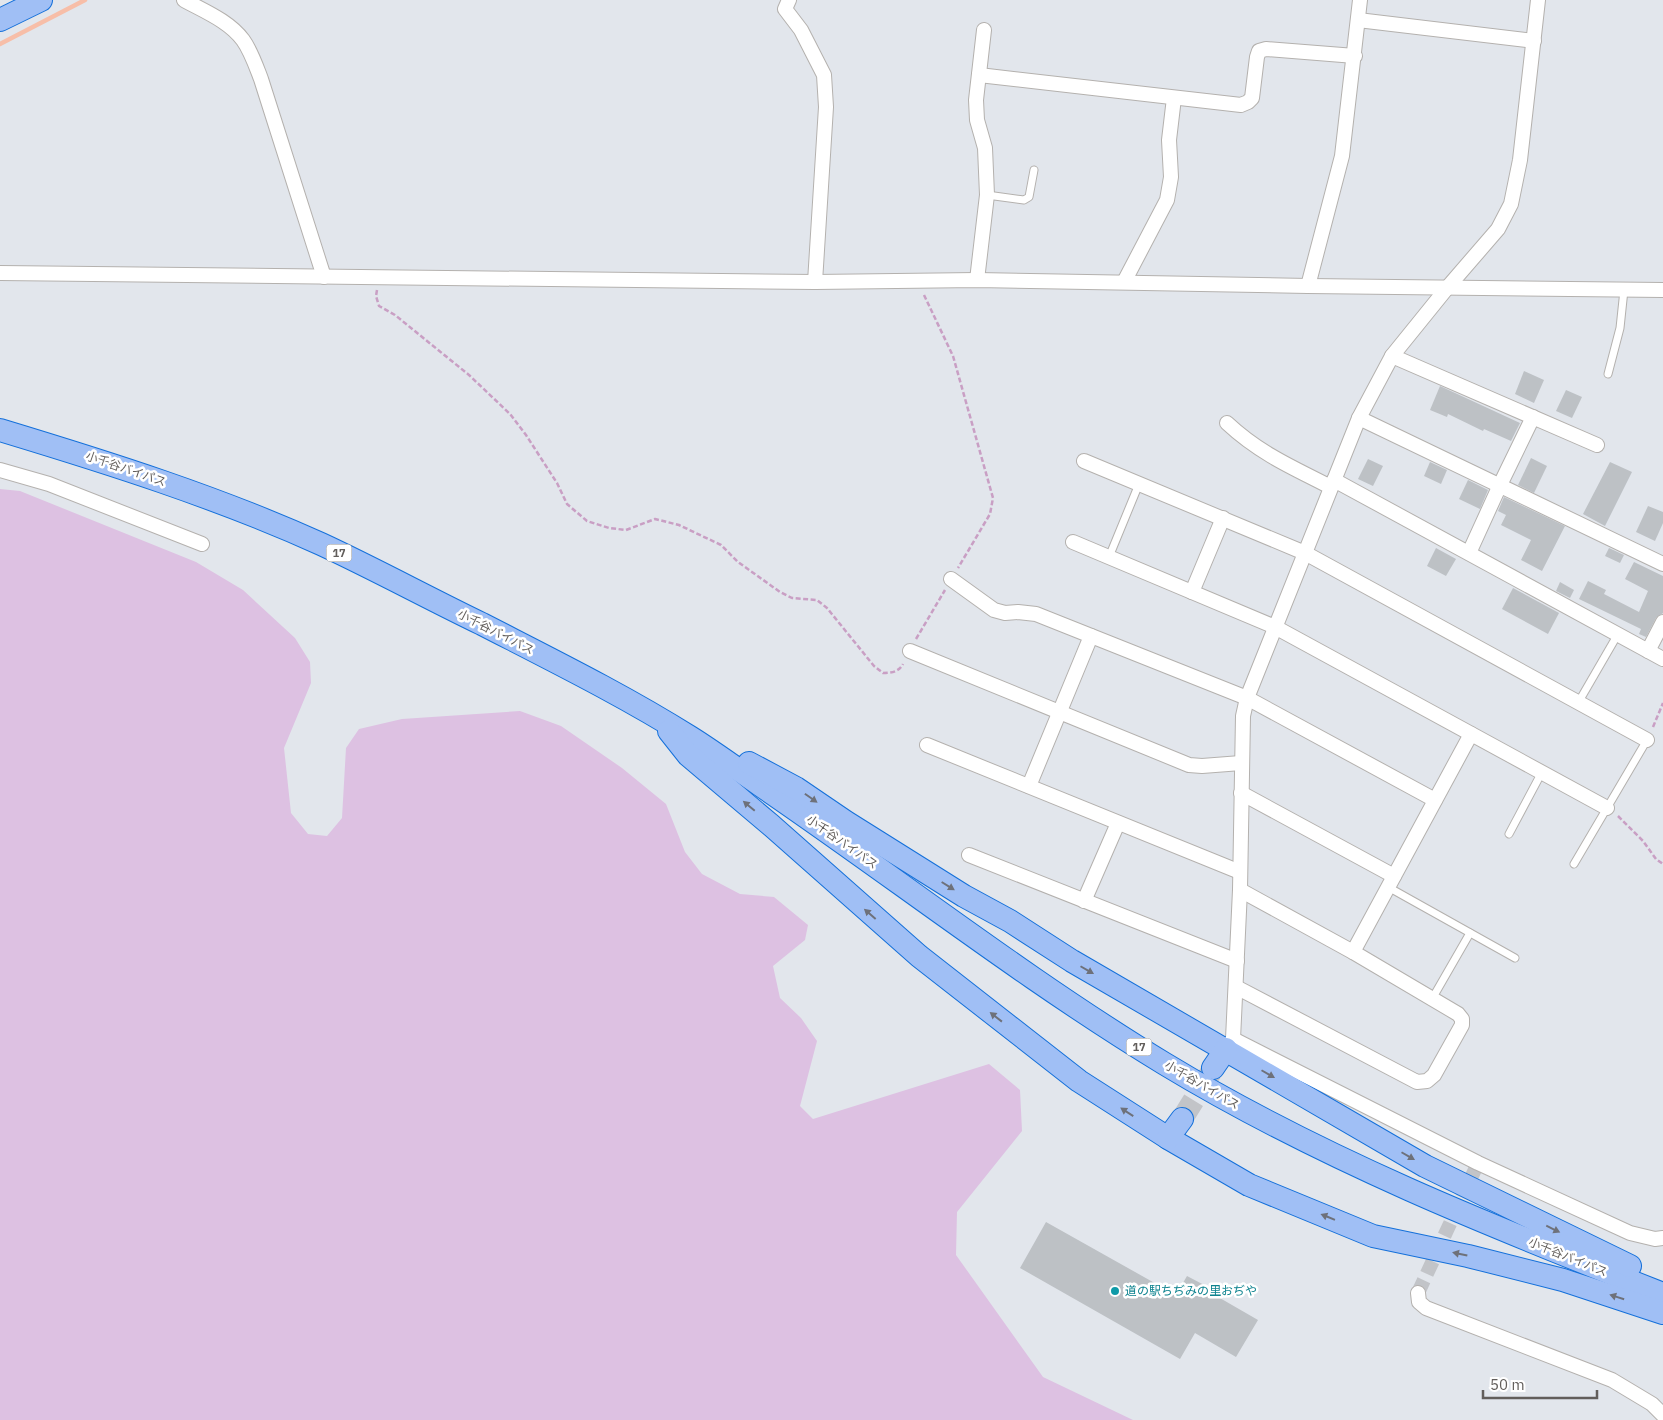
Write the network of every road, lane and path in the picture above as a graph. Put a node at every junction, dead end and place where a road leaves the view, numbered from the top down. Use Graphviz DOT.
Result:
graph roads {
  1 [pos="41,0"];
  2 [pos="184,0"];
  3 [pos="790,0"];
  4 [pos="1360,0"];
  5 [pos="1538,0"];
  6 [pos="0,20"];
  7 [pos="1358,20"];
  8 [pos="984,30"];
  9 [pos="1534,41"];
  10 [pos="1355,56"];
  11 [pos="979,75"];
  12 [pos="1174,98"];
  13 [pos="1034,170"];
  14 [pos="987,194"];
  15 [pos="0,273"];
  16 [pos="324,277"];
  17 [pos="379,278"];
  18 [pos="917,280"];
  19 [pos="977,280"];
  20 [pos="816,282"];
  21 [pos="1124,282"];
  22 [pos="1308,286"];
  23 [pos="1447,288"];
  24 [pos="1624,290"];
  25 [pos="1663,290"];
  26 [pos="1392,356"];
  27 [pos="1608,374"];
  28 [pos="1532,417"];
  29 [pos="1359,418"];
  30 [pos="1227,422"];
  31 [pos="0,430"];
  32 [pos="1597,445"];
  33 [pos="1084,461"];
  34 [pos="0,470"];
  35 [pos="1139,484"];
  36 [pos="1333,484"];
  37 [pos="1500,485"];
  38 [pos="1223,518"];
  39 [pos="1073,542"];
  40 [pos="202,544"];
  41 [pos="1305,552"];
  42 [pos="1469,553"];
  43 [pos="1109,557"];
  44 [pos="1663,564"];
  45 [pos="951,579"];
  46 [pos="1192,592"];
  47 [pos="1663,622"];
  48 [pos="1275,627"];
  49 [pos="1618,634"];
  50 [pos="1091,636"];
  51 [pos="910,651"];
  52 [pos="1648,651"];
  53 [pos="1663,659"];
  54 [pos="1247,698"];
  55 [pos="1578,703"];
  56 [pos="1663,703"];
  57 [pos="1059,712"];
  58 [pos="660,719"];
  59 [pos="1471,734"];
  60 [pos="690,737"];
  61 [pos="1646,740"];
  62 [pos="926,745"];
  63 [pos="1241,763"];
  64 [pos="1542,772"];
  65 [pos="1028,786"];
  66 [pos="1241,793"];
  67 [pos="1435,800"];
  68 [pos="1607,808"];
  69 [pos="1118,823"];
  70 [pos="1509,834"];
  71 [pos="969,855"];
  72 [pos="1574,864"];
  73 [pos="1663,864"];
  74 [pos="1240,872"];
  75 [pos="1391,882"];
  76 [pos="1240,890"];
  77 [pos="1084,901"];
  78 [pos="1470,933"];
  79 [pos="1353,952"];
  80 [pos="1515,958"];
  81 [pos="1237,960"];
  82 [pos="1236,987"];
  83 [pos="1432,999"];
  84 [pos="1229,1044"];
  85 [pos="1214,1068"];
  86 [pos="1182,1119"];
  87 [pos="1168,1138"];
  88 [pos="1663,1238"];
  89 [pos="1663,1281"];
  90 [pos="1418,1294"];
  91 [pos="1663,1294"];
  92 [pos="1663,1313"];
  93 [pos="1663,1415"];
  1 -- 6 [label="highway"];
  2 -- 16 [label="street"];
  3 -- 20 [label="street"];
  4 -- 7 [label="street"];
  5 -- 9 [label="street"];
  7 -- 9 [label="street"];
  7 -- 10 [label="street"];
  8 -- 11 [label="street"];
  9 -- 23 [label="street"];
  10 -- 12 [label="street"];
  10 -- 22 [label="street"];
  11 -- 12 [label="street"];
  11 -- 14 [label="street"];
  12 -- 21 [label="street"];
  13 -- 14 [label="lane"];
  14 -- 19 [label="street"];
  15 -- 16 [label="street"];
  16 -- 17 [label="street"];
  17 -- 20 [label="street"];
  17 -- 51 [label="path"];
  18 -- 19 [label="street"];
  18 -- 20 [label="street"];
  18 -- 45 [label="path"];
  19 -- 21 [label="street"];
  21 -- 22 [label="street"];
  22 -- 23 [label="street"];
  23 -- 24 [label="street"];
  23 -- 26 [label="street"];
  24 -- 25 [label="street"];
  24 -- 27 [label="lane"];
  26 -- 28 [label="street"];
  26 -- 29 [label="street"];
  28 -- 32 [label="street"];
  28 -- 37 [label="street"];
  29 -- 36 [label="street"];
  29 -- 37 [label="street"];
  30 -- 36 [label="street"];
  31 -- 58 [label="highway, 小千谷バイパス / 17"];
  33 -- 35 [label="street"];
  34 -- 40 [label="street"];
  35 -- 38 [label="street"];
  35 -- 43 [label="lane"];
  36 -- 41 [label="street"];
  36 -- 42 [label="street"];
  37 -- 42 [label="street"];
  37 -- 44 [label="street"];
  38 -- 41 [label="street"];
  38 -- 46 [label="street"];
  39 -- 43 [label="street"];
  41 -- 48 [label="street"];
  41 -- 55 [label="street"];
  42 -- 49 [label="street"];
  43 -- 46 [label="street"];
  45 -- 50 [label="street"];
  45 -- 51 [label="path"];
  46 -- 48 [label="street"];
  47 -- 52 [label="street"];
  48 -- 54 [label="street"];
  48 -- 59 [label="street"];
  49 -- 52 [label="street"];
  49 -- 55 [label="lane"];
  50 -- 54 [label="street"];
  50 -- 57 [label="street"];
  51 -- 57 [label="street"];
  52 -- 53 [label="street"];
  54 -- 63 [label="street"];
  54 -- 67 [label="street"];
  55 -- 61 [label="street"];
  56 -- 61 [label="path"];
  57 -- 63 [label="street"];
  57 -- 65 [label="street"];
  58 -- 60 [label="highway, 小千谷バイパス / 17"];
  87 -- 58 [label="highway, one-way"];
  59 -- 64 [label="street"];
  59 -- 67 [label="street"];
  60 -- 84 [label="highway, one-way"];
  60 -- 91 [label="highway, 小千谷バイパス / 17"];
  61 -- 68 [label="lane"];
  62 -- 65 [label="street"];
  63 -- 66 [label="street"];
  64 -- 68 [label="street"];
  64 -- 70 [label="lane"];
  65 -- 69 [label="street"];
  66 -- 74 [label="street"];
  66 -- 75 [label="street"];
  67 -- 75 [label="street"];
  68 -- 72 [label="lane"];
  68 -- 73 [label="path"];
  69 -- 74 [label="street"];
  69 -- 77 [label="street"];
  71 -- 77 [label="street"];
  74 -- 76 [label="street"];
  75 -- 78 [label="lane"];
  75 -- 79 [label="street"];
  76 -- 79 [label="street"];
  76 -- 81 [label="street"];
  77 -- 81 [label="street"];
  78 -- 80 [label="lane"];
  78 -- 83 [label="lane"];
  79 -- 83 [label="street"];
  81 -- 82 [label="street"];
  82 -- 83 [label="street"];
  82 -- 84 [label="street"];
  84 -- 85 [label="highway"];
  84 -- 88 [label="street"];
  84 -- 89 [label="highway, one-way"];
  86 -- 87 [label="highway"];
  92 -- 87 [label="highway, one-way"];
  90 -- 93 [label="street"];
}
